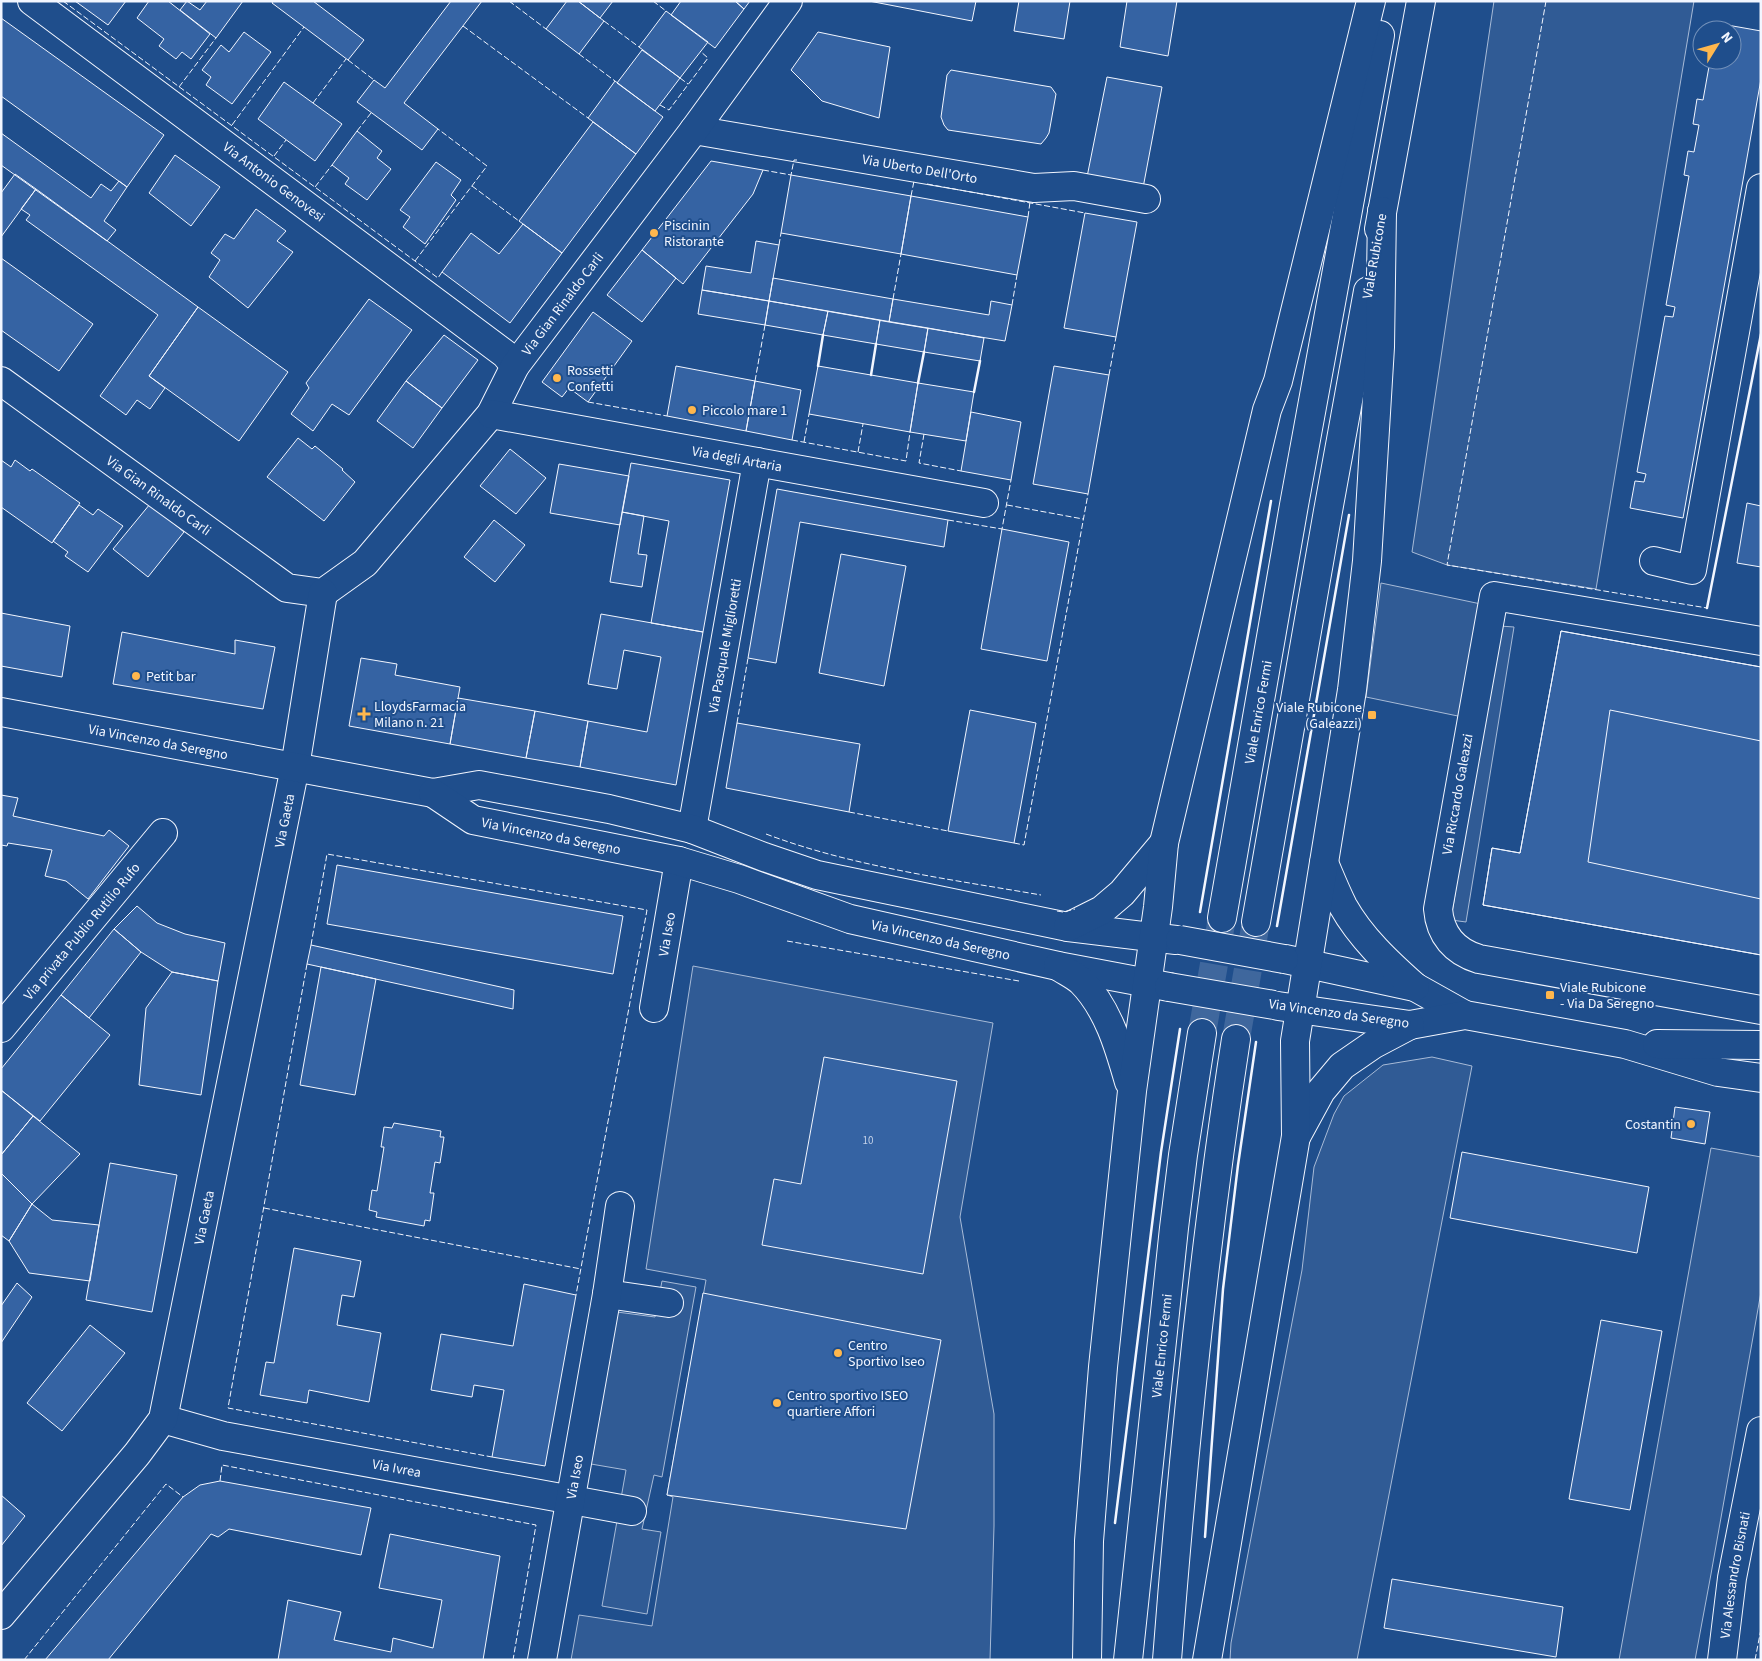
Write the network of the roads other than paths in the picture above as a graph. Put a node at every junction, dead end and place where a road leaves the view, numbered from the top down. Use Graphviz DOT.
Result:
graph roads {
  1 [pos="32,1"];
  2 [pos="788,1"];
  3 [pos="1371,1"];
  4 [pos="1386,1"];
  5 [pos="1421,1"];
  6 [pos="694,130"];
  7 [pos="1761,188"];
  8 [pos="1146,199"];
  9 [pos="1382,211"];
  10 [pos="515,366"];
  11 [pos="1,381"];
  12 [pos="491,414"];
  13 [pos="757,462"];
  14 [pos="984,503"];
  15 [pos="1654,561"];
  16 [pos="323,593"];
  17 [pos="1761,641"];
  18 [pos="1,712"];
  19 [pos="294,767"];
  20 [pos="433,793"];
  21 [pos="692,829"];
  22 [pos="162,833"];
  23 [pos="1164,843"];
  24 [pos="679,861"];
  25 [pos="1324,863"];
  26 [pos="1222,918"];
  27 [pos="1256,922"];
  28 [pos="1068,927"];
  29 [pos="1154,936"];
  30 [pos="1296,961"];
  31 [pos="1058,966"];
  32 [pos="1158,985"];
  33 [pos="1415,987"];
  34 [pos="654,1008"];
  35 [pos="1300,1009"];
  36 [pos="1761,1010"];
  37 [pos="1465,1015"];
  38 [pos="1410,1025"];
  39 [pos="1,1028"];
  40 [pos="1202,1032"];
  41 [pos="1236,1039"];
  42 [pos="1625,1044"];
  43 [pos="1761,1045"];
  44 [pos="1761,1078"];
  45 [pos="1132,1091"];
  46 [pos="1296,1136"];
  47 [pos="620,1206"];
  48 [pos="607,1294"];
  49 [pos="669,1303"];
  50 [pos="163,1419"];
  51 [pos="1761,1431"];
  52 [pos="571,1501"];
  53 [pos="632,1512"];
  54 [pos="1,1616"];
  55 [pos="542,1660"];
  56 [pos="1087,1660"];
  57 [pos="1128,1660"];
  58 [pos="1168,1660"];
  59 [pos="1207,1660"];
  60 [pos="1722,1660"];
  1 -- 10 [label="main road, Via Antonio Genovesi"];
  2 -- 6 [label="main road, Via Gian Rinaldo Carli"];
  3 -- 23 [label="main road"];
  4 -- 26 [label="main road, Viale Enrico Fermi"];
  5 -- 9 [label="main road, Viale Rubicone"];
  6 -- 8 [label="main road, Via Uberto Dell'Orto"];
  6 -- 10 [label="main road, Via Gian Rinaldo Carli"];
  7 -- 15 [label="main road"];
  9 -- 25 [label="main road"];
  9 -- 27 [label="main road, Viale Rubicone"];
  10 -- 12 [label="main road, Via Gian Rinaldo Carli"];
  11 -- 16 [label="main road, Via Gian Rinaldo Carli"];
  12 -- 13 [label="main road, Via degli Artaria"];
  12 -- 16 [label="main road, Via Gian Rinaldo Carli"];
  13 -- 14 [label="main road, Via degli Artaria"];
  13 -- 21 [label="main road, Via Pasquale Miglioretti"];
  16 -- 19 [label="main road"];
  17 -- 36 [label="main road, Via Riccardo Galeazzi"];
  18 -- 19 [label="main road, Via Vincenzo da Seregno"];
  19 -- 20 [label="main road, Via Vincenzo da Seregno"];
  19 -- 50 [label="main road, Via Gaeta"];
  20 -- 21 [label="main road, Via Vincenzo da Seregno"];
  20 -- 24 [label="main road, Via Vincenzo da Seregno"];
  21 -- 28 [label="main road, Via Vincenzo da Seregno"];
  22 -- 39 [label="main road, Via privata Publio Rutilio Rufo"];
  23 -- 28 [label="main road"];
  23 -- 29 [label="main road"];
  24 -- 31 [label="main road, Via Vincenzo da Seregno"];
  24 -- 34 [label="main road, Via Iseo"];
  25 -- 30 [label="main road"];
  25 -- 33 [label="main road"];
  28 -- 29 [label="main road, Via Vincenzo da Seregno"];
  29 -- 30 [label="main road, Via Vincenzo da Seregno, bridge"];
  29 -- 32 [label="main road"];
  30 -- 33 [label="main road, Via Vincenzo da Seregno"];
  30 -- 35 [label="main road"];
  31 -- 32 [label="main road, Via Vincenzo da Seregno"];
  31 -- 45 [label="main road"];
  32 -- 35 [label="main road, Via Vincenzo da Seregno, bridge"];
  32 -- 45 [label="main road"];
  33 -- 37 [label="main road, Via Vincenzo da Seregno"];
  35 -- 38 [label="main road, Via Vincenzo da Seregno"];
  35 -- 46 [label="main road"];
  37 -- 38 [label="main road, Via Vincenzo da Seregno"];
  37 -- 42 [label="main road, Via Vincenzo da Seregno"];
  38 -- 46 [label="main road"];
  40 -- 57 [label="main road, Viale Enrico Fermi"];
  41 -- 58 [label="main road"];
  42 -- 43 [label="main road, Via Vincenzo da Seregno"];
  42 -- 44 [label="main road, Via Vincenzo da Seregno"];
  45 -- 56 [label="main road"];
  46 -- 59 [label="main road"];
  47 -- 48 [label="main road, Via Iseo"];
  48 -- 49 [label="main road"];
  48 -- 52 [label="main road, Via Iseo"];
  50 -- 52 [label="main road, Via Ivrea"];
  50 -- 54 [label="main road, Via Gaeta"];
  51 -- 60 [label="main road, Via Alessandro Bisnati"];
  52 -- 53 [label="main road, Via Ivrea"];
  52 -- 55 [label="main road, Via Iseo"];
}
